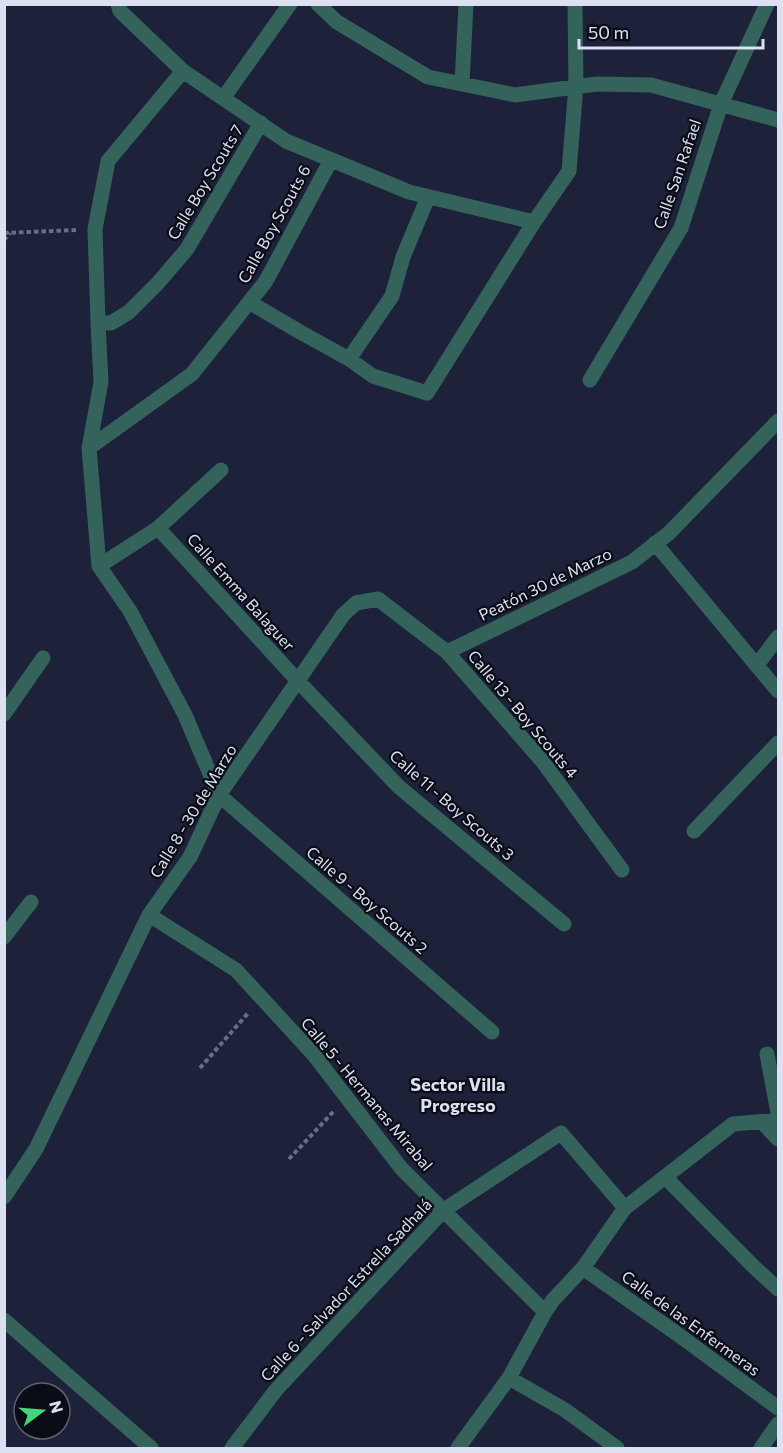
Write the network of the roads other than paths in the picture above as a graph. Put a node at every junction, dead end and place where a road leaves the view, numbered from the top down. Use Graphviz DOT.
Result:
graph roads {
  1 [pos="118,4"];
  2 [pos="290,4"];
  3 [pos="318,4"];
  4 [pos="338,4"];
  5 [pos="466,4"];
  6 [pos="575,4"];
  7 [pos="770,8"];
  8 [pos="337,22"];
  9 [pos="183,70"];
  10 [pos="462,84"];
  11 [pos="576,87"];
  12 [pos="224,97"];
  13 [pos="721,104"];
  14 [pos="778,120"];
  15 [pos="261,123"];
  16 [pos="331,159"];
  17 [pos="428,197"];
  18 [pos="534,222"];
  19 [pos="249,302"];
  20 [pos="98,323"];
  21 [pos="350,358"];
  22 [pos="590,380"];
  23 [pos="778,421"];
  24 [pos="89,448"];
  25 [pos="221,470"];
  26 [pos="158,528"];
  27 [pos="656,543"];
  28 [pos="99,566"];
  29 [pos="378,599"];
  30 [pos="778,637"];
  31 [pos="447,652"];
  32 [pos="43,658"];
  33 [pos="757,665"];
  34 [pos="297,680"];
  35 [pos="778,691"];
  36 [pos="4,714"];
  37 [pos="778,743"];
  38 [pos="219,795"];
  39 [pos="694,831"];
  40 [pos="622,870"];
  41 [pos="31,902"];
  42 [pos="149,915"];
  43 [pos="564,924"];
  44 [pos="4,937"];
  45 [pos="492,1032"];
  46 [pos="768,1054"];
  47 [pos="778,1113"];
  48 [pos="778,1120"];
  49 [pos="762,1122"];
  50 [pos="778,1139"];
  51 [pos="666,1178"];
  52 [pos="4,1197"];
  53 [pos="625,1208"];
  54 [pos="444,1210"];
  55 [pos="583,1268"];
  56 [pos="778,1289"];
  57 [pos="545,1312"];
  58 [pos="4,1320"];
  59 [pos="509,1378"];
  60 [pos="778,1408"];
  61 [pos="778,1424"];
  62 [pos="151,1449"];
  63 [pos="232,1449"];
  64 [pos="458,1449"];
  65 [pos="617,1449"];
  66 [pos="761,1449"];
  1 -- 9 [label="street"];
  2 -- 12 [label="street"];
  3 -- 8 [label="street"];
  4 -- 8 [label="street"];
  5 -- 10 [label="street"];
  6 -- 11 [label="street"];
  7 -- 13 [label="street, Calle San Rafael"];
  8 -- 10 [label="street"];
  9 -- 12 [label="street"];
  9 -- 20 [label="street"];
  10 -- 11 [label="street"];
  11 -- 13 [label="street"];
  11 -- 18 [label="street"];
  12 -- 15 [label="street"];
  13 -- 14 [label="street"];
  13 -- 22 [label="street, Calle San Rafael"];
  15 -- 16 [label="street"];
  15 -- 20 [label="street, Calle Boy Scouts 7"];
  16 -- 17 [label="street"];
  16 -- 19 [label="street, Calle Boy Scouts 6"];
  17 -- 18 [label="street"];
  17 -- 21 [label="street"];
  18 -- 21 [label="street"];
  19 -- 21 [label="street"];
  19 -- 24 [label="street, Calle Boy Scouts 6"];
  20 -- 24 [label="street"];
  23 -- 27 [label="street, Peatón 30 de Marzo"];
  24 -- 28 [label="street"];
  25 -- 26 [label="street"];
  26 -- 28 [label="street"];
  26 -- 34 [label="street, Calle Emma Balaguer"];
  27 -- 31 [label="street, Peatón 30 de Marzo"];
  27 -- 33 [label="street"];
  28 -- 38 [label="street"];
  29 -- 31 [label="street, Calle 13 - Boy Scouts 4"];
  29 -- 34 [label="street, Calle 8 - 30 de Marzo"];
  30 -- 33 [label="street"];
  31 -- 40 [label="street, Calle 13 - Boy Scouts 4"];
  32 -- 36 [label="street"];
  33 -- 35 [label="street"];
  34 -- 38 [label="street, Calle 8 - 30 de Marzo"];
  34 -- 43 [label="street, Calle 11 - Boy Scouts 3"];
  37 -- 39 [label="street"];
  38 -- 42 [label="street, Calle 8 - 30 de Marzo"];
  38 -- 45 [label="street, Calle 9 - Boy Scouts 2"];
  41 -- 44 [label="street"];
  42 -- 52 [label="street, Calle 8 - 30 de Marzo"];
  42 -- 54 [label="street, Calle 5 - Hermanas Mirabal"];
  46 -- 47 [label="street"];
  48 -- 49 [label="street"];
  49 -- 50 [label="street"];
  49 -- 51 [label="street"];
  51 -- 53 [label="street"];
  51 -- 56 [label="street"];
  53 -- 54 [label="street, Calle 6 - Salvador Estrella Sadhalá"];
  53 -- 55 [label="street"];
  54 -- 57 [label="street, Calle 5 - Hermanas Mirabal"];
  54 -- 63 [label="street, Calle 6 - Salvador Estrella Sadhalá"];
  55 -- 57 [label="street"];
  55 -- 60 [label="street, Calle de las Enfermeras"];
  57 -- 59 [label="street"];
  58 -- 62 [label="street"];
  59 -- 64 [label="street"];
  59 -- 65 [label="street"];
  61 -- 66 [label="street"];
}
